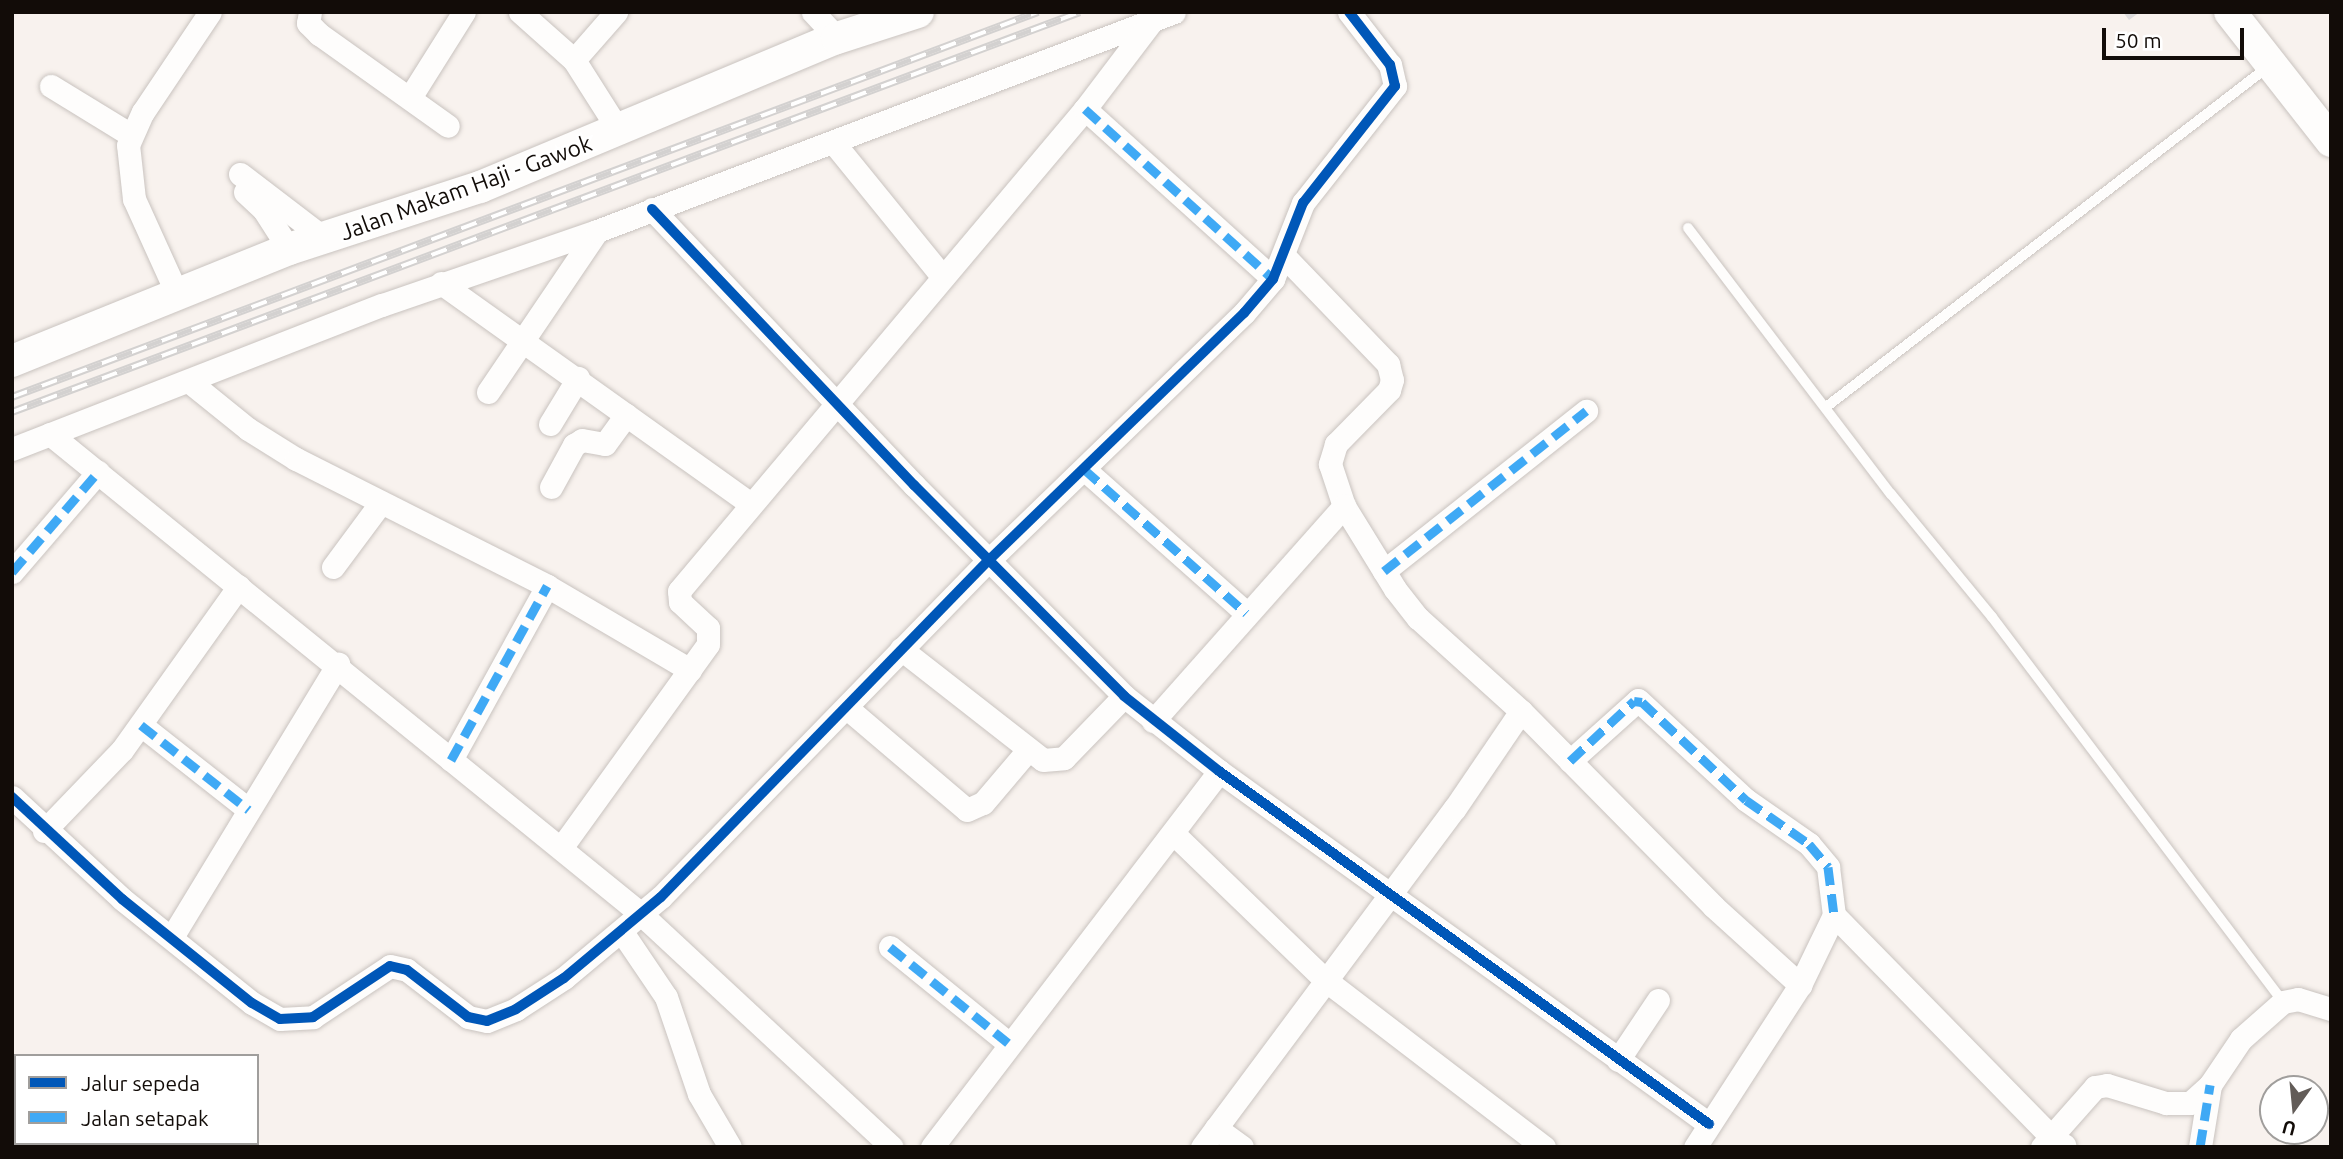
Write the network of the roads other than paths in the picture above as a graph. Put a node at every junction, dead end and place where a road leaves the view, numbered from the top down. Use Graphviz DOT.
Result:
graph roads {
  1 [pos="211,12"];
  2 [pos="310,12"];
  3 [pos="464,12"];
  4 [pos="520,12"];
  5 [pos="616,12"];
  6 [pos="813,12"];
  7 [pos="918,12"];
  8 [pos="1174,12"];
  9 [pos="1349,12"];
  10 [pos="2230,12"];
  11 [pos="1151,22"];
  12 [pos="837,38"];
  13 [pos="574,60"];
  14 [pos="2272,64"];
  15 [pos="51,86"];
  16 [pos="411,96"];
  17 [pos="1085,109"];
  18 [pos="448,126"];
  19 [pos="619,131"];
  20 [pos="131,135"];
  21 [pos="2331,141"];
  22 [pos="833,142"];
  23 [pos="652,209"];
  24 [pos="1688,228"];
  25 [pos="597,231"];
  26 [pos="325,239"];
  27 [pos="289,249"];
  28 [pos="1285,257"];
  29 [pos="942,275"];
  30 [pos="1273,279"];
  31 [pos="441,283"];
  32 [pos="178,296"];
  33 [pos="524,339"];
  34 [pos="12,361"];
  35 [pos="578,377"];
  36 [pos="191,383"];
  37 [pos="488,392"];
  38 [pos="837,404"];
  39 [pos="1826,407"];
  40 [pos="1586,411"];
  41 [pos="626,415"];
  42 [pos="550,424"];
  43 [pos="50,434"];
  44 [pos="12,449"];
  45 [pos="1084,469"];
  46 [pos="98,472"];
  47 [pos="551,487"];
  48 [pos="751,504"];
  49 [pos="379,505"];
  50 [pos="1344,506"];
  51 [pos="989,560"];
  52 [pos="333,567"];
  53 [pos="1384,571"];
  54 [pos="12,572"];
  55 [pos="239,586"];
  56 [pos="547,586"];
  57 [pos="1247,613"];
  58 [pos="901,649"];
  59 [pos="338,664"];
  60 [pos="690,670"];
  61 [pos="1124,696"];
  62 [pos="847,708"];
  63 [pos="1521,711"];
  64 [pos="1153,721"];
  65 [pos="141,725"];
  66 [pos="1028,750"];
  67 [pos="451,760"];
  68 [pos="1570,761"];
  69 [pos="1219,771"];
  70 [pos="12,797"];
  71 [pos="249,810"];
  72 [pos="44,831"];
  73 [pos="1174,835"];
  74 [pos="561,848"];
  75 [pos="1391,894"];
  76 [pos="641,914"];
  77 [pos="1834,915"];
  78 [pos="622,932"];
  79 [pos="172,937"];
  80 [pos="890,947"];
  81 [pos="1324,979"];
  82 [pos="1800,985"];
  83 [pos="1658,1000"];
  84 [pos="2283,1002"];
  85 [pos="2331,1009"];
  86 [pos="1009,1043"];
  87 [pos="1618,1060"];
  88 [pos="2210,1085"];
  89 [pos="1709,1124"];
  90 [pos="1216,1128"];
  91 [pos="2054,1144"];
  92 [pos="730,1147"];
  93 [pos="892,1147"];
  94 [pos="932,1147"];
  95 [pos="1202,1147"];
  96 [pos="1242,1147"];
  97 [pos="1544,1147"];
  98 [pos="1695,1147"];
  99 [pos="2200,1147"];
  1 -- 20 [label="street"];
  2 -- 16 [label="street"];
  3 -- 16 [label="street"];
  4 -- 13 [label="street"];
  5 -- 13 [label="street"];
  6 -- 12 [label="street"];
  7 -- 12 [label="street, Jalan Makam Haji - Gawok"];
  8 -- 11 [label="street"];
  9 -- 28 [label="street"];
  10 -- 14 [label="street"];
  11 -- 17 [label="street"];
  11 -- 22 [label="street"];
  12 -- 19 [label="street, Jalan Makam Haji - Gawok"];
  13 -- 19 [label="street"];
  14 -- 21 [label="street"];
  14 -- 39 [label="lane"];
  15 -- 20 [label="street"];
  16 -- 18 [label="street"];
  17 -- 29 [label="street"];
  17 -- 30 [label="street"];
  19 -- 26 [label="street, Jalan Makam Haji - Gawok"];
  20 -- 32 [label="street"];
  22 -- 23 [label="street"];
  22 -- 29 [label="street"];
  23 -- 25 [label="street"];
  23 -- 38 [label="street"];
  24 -- 39 [label="lane"];
  25 -- 31 [label="street"];
  25 -- 33 [label="street"];
  26 -- 27 [label="street, Jalan Makam Haji - Gawok"];
  26 -- 27 [label="street"];
  27 -- 32 [label="street, Jalan Makam Haji - Gawok"];
  28 -- 30 [label="street"];
  28 -- 50 [label="street"];
  29 -- 38 [label="street"];
  30 -- 45 [label="street"];
  31 -- 33 [label="street"];
  31 -- 36 [label="street"];
  32 -- 34 [label="street, Jalan Makam Haji - Gawok"];
  33 -- 35 [label="street"];
  33 -- 37 [label="street"];
  35 -- 41 [label="street"];
  35 -- 42 [label="street"];
  36 -- 43 [label="street"];
  36 -- 49 [label="street"];
  38 -- 48 [label="street"];
  38 -- 51 [label="street"];
  39 -- 84 [label="lane"];
  40 -- 53 [label="street"];
  41 -- 47 [label="street"];
  41 -- 48 [label="street"];
  43 -- 44 [label="street"];
  43 -- 46 [label="street"];
  45 -- 51 [label="street"];
  45 -- 57 [label="street"];
  46 -- 54 [label="street"];
  46 -- 55 [label="street"];
  48 -- 60 [label="street"];
  49 -- 52 [label="street"];
  49 -- 56 [label="street"];
  50 -- 53 [label="street"];
  50 -- 57 [label="street"];
  51 -- 58 [label="street"];
  51 -- 61 [label="street"];
  53 -- 63 [label="street"];
  55 -- 59 [label="street"];
  55 -- 65 [label="street"];
  56 -- 60 [label="street"];
  56 -- 67 [label="street"];
  57 -- 64 [label="street"];
  58 -- 62 [label="street"];
  58 -- 66 [label="street"];
  59 -- 67 [label="street"];
  59 -- 71 [label="street"];
  60 -- 74 [label="street"];
  61 -- 64 [label="street"];
  61 -- 66 [label="street"];
  62 -- 66 [label="street"];
  62 -- 76 [label="street"];
  63 -- 68 [label="street"];
  63 -- 75 [label="street"];
  64 -- 69 [label="street"];
  65 -- 71 [label="street"];
  65 -- 72 [label="street"];
  67 -- 74 [label="street"];
  68 -- 77 [label="street"];
  68 -- 82 [label="street"];
  69 -- 73 [label="street"];
  69 -- 75 [label="street"];
  70 -- 72 [label="street"];
  71 -- 79 [label="street"];
  72 -- 79 [label="street"];
  73 -- 81 [label="street"];
  73 -- 86 [label="street"];
  74 -- 76 [label="street"];
  75 -- 81 [label="street"];
  75 -- 87 [label="street"];
  76 -- 78 [label="street"];
  76 -- 93 [label="street"];
  77 -- 82 [label="street"];
  77 -- 91 [label="street"];
  78 -- 79 [label="street"];
  78 -- 92 [label="street"];
  80 -- 86 [label="street"];
  81 -- 90 [label="street"];
  81 -- 97 [label="street"];
  82 -- 89 [label="street"];
  83 -- 87 [label="street"];
  84 -- 85 [label="street"];
  84 -- 88 [label="street"];
  86 -- 94 [label="street"];
  87 -- 89 [label="street"];
  88 -- 91 [label="street"];
  88 -- 99 [label="street"];
  89 -- 98 [label="street"];
  90 -- 95 [label="street"];
  90 -- 96 [label="street"];
}
